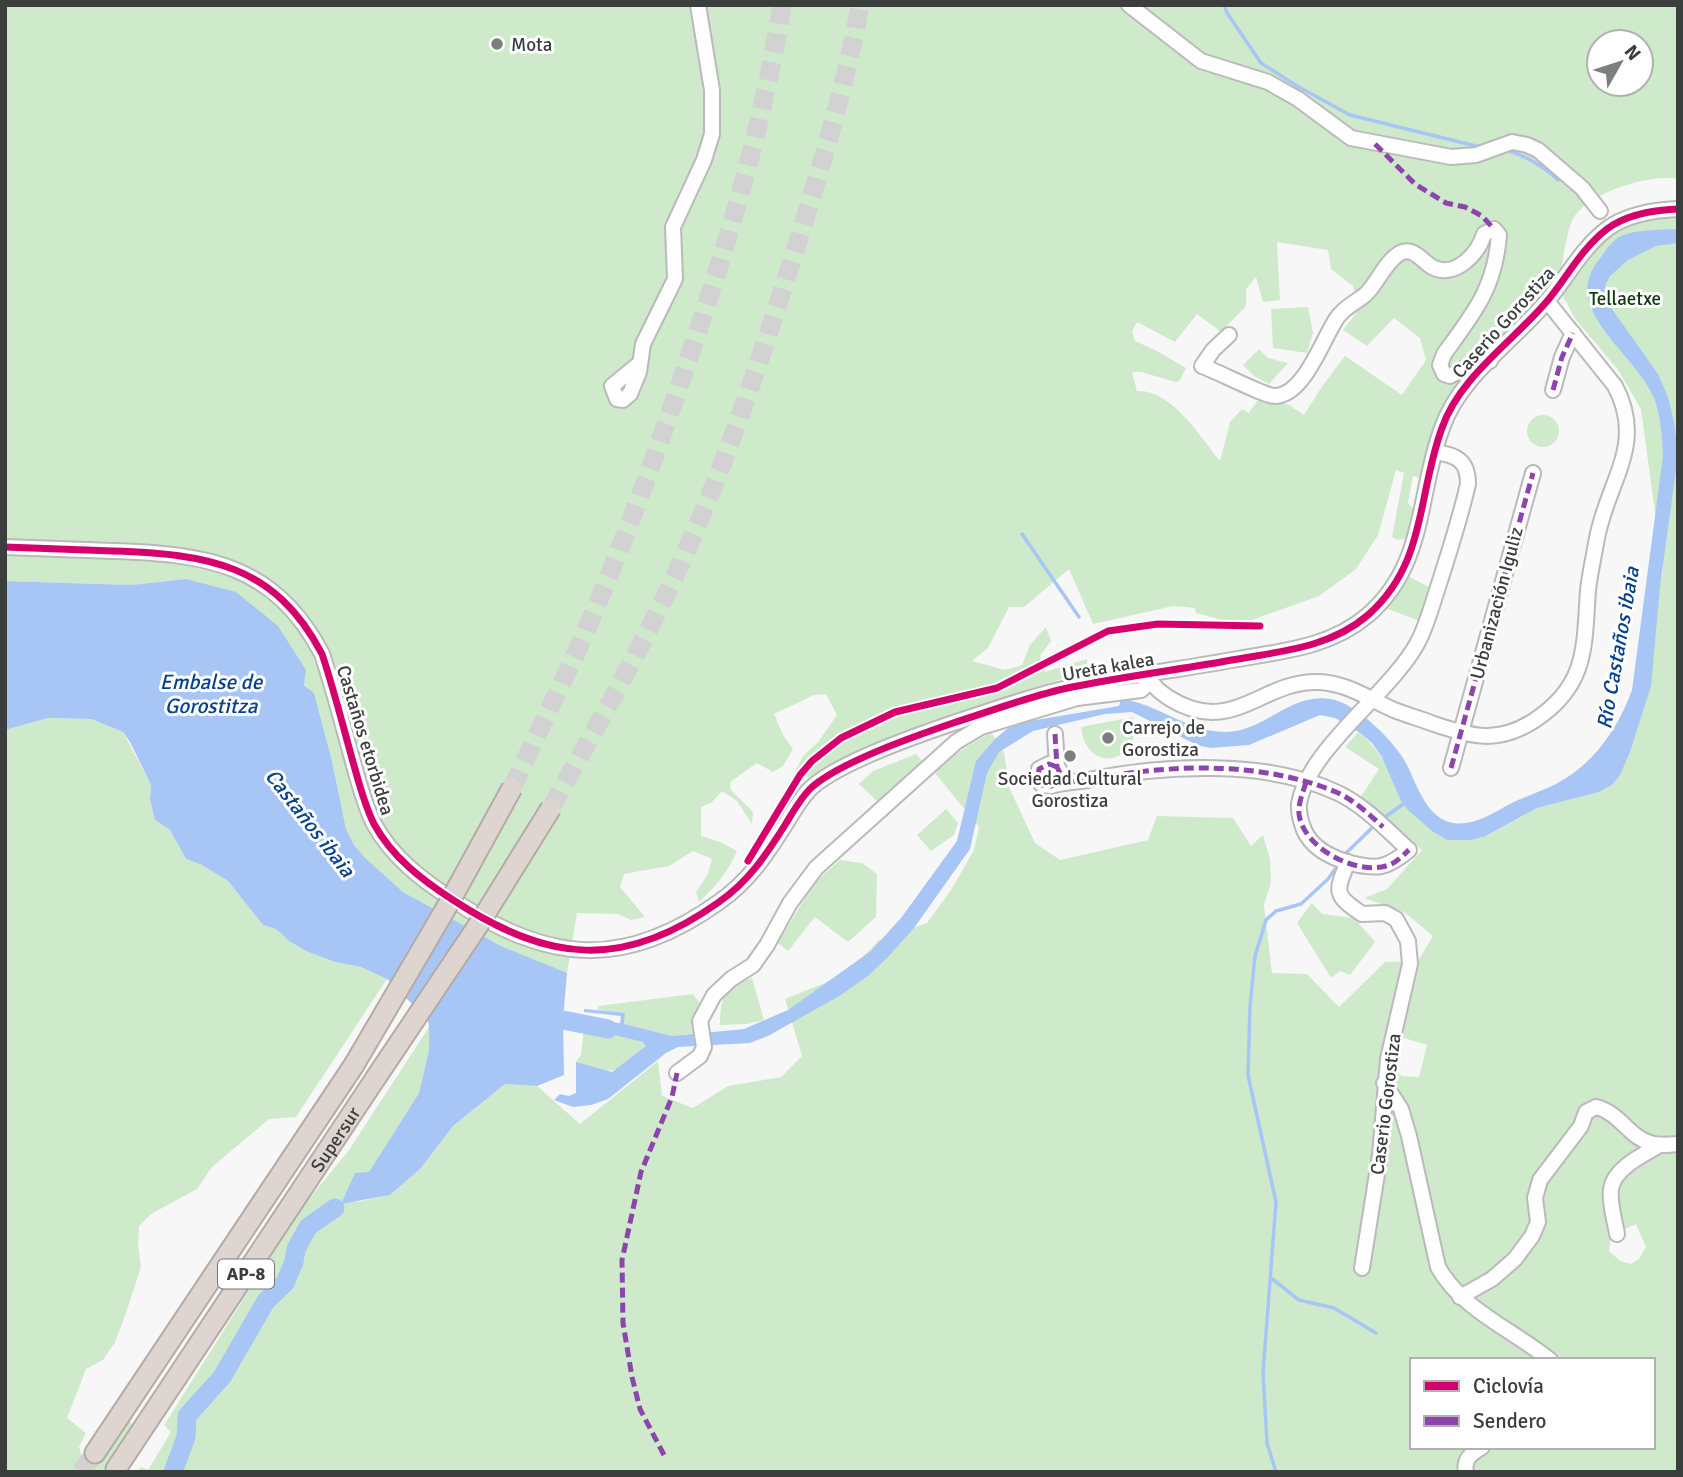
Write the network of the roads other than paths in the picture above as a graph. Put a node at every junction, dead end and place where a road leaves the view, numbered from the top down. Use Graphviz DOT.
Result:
graph roads {
  1 [pos="698,5"];
  2 [pos="1129,5"];
  3 [pos="1678,209"];
  4 [pos="1600,211"];
  5 [pos="1547,302"];
  6 [pos="1573,333"];
  7 [pos="1229,335"];
  8 [pos="1490,361"];
  9 [pos="640,363"];
  10 [pos="1553,390"];
  11 [pos="1435,452"];
  12 [pos="1533,473"];
  13 [pos="5,547"];
  14 [pos="1321,642"];
  15 [pos="1149,679"];
  16 [pos="1368,704"];
  17 [pos="1460,733"];
  18 [pos="1055,734"];
  19 [pos="1451,768"];
  20 [pos="1306,782"];
  21 [pos="512,788"];
  22 [pos="551,808"];
  23 [pos="1348,862"];
  24 [pos="574,950"];
  25 [pos="677,1073"];
  26 [pos="1384,1083"];
  27 [pos="1678,1144"];
  28 [pos="1660,1146"];
  29 [pos="1617,1234"];
  30 [pos="1362,1268"];
  31 [pos="1460,1297"];
  32 [pos="1547,1358"];
  33 [pos="1479,1449"];
  34 [pos="95,1453"];
  35 [pos="116,1469"];
  36 [pos="1466,1472"];
  1 -- 9 [label="street"];
  2 -- 4 [label="street"];
  3 -- 5 [label="street, Caserio Gorostiza"];
  5 -- 6 [label="street"];
  5 -- 8 [label="street, Caserio Gorostiza"];
  6 -- 10 [label="street"];
  6 -- 17 [label="street"];
  7 -- 8 [label="street"];
  8 -- 11 [label="street, Caserio Gorostiza"];
  11 -- 14 [label="street, Caserio Gorostiza"];
  11 -- 16 [label="street"];
  12 -- 17 [label="street, Urbanización Iguliz"];
  13 -- 24 [label="street, Castaños etorbidea"];
  14 -- 15 [label="street, Ureta kalea"];
  15 -- 16 [label="street, Ureta kalea"];
  15 -- 24 [label="street, Ureta kalea"];
  15 -- 25 [label="street, Ureta kalea"];
  16 -- 17 [label="street"];
  16 -- 20 [label="street"];
  17 -- 19 [label="street, Urbanización Iguliz"];
  18 -- 20 [label="street"];
  20 -- 23 [label="street"];
  20 -- 23 [label="street"];
  21 -- 34 [label="highway, Supersur / AP-8, bridge"];
  22 -- 35 [label="highway, Supersur / AP-8, bridge"];
  23 -- 26 [label="street, Caserio Gorostiza"];
  26 -- 30 [label="street, Caserio Gorostiza"];
  26 -- 31 [label="street"];
  27 -- 28 [label="street"];
  28 -- 29 [label="street"];
  28 -- 31 [label="street"];
  31 -- 32 [label="street"];
  33 -- 36 [label="street"];
}
